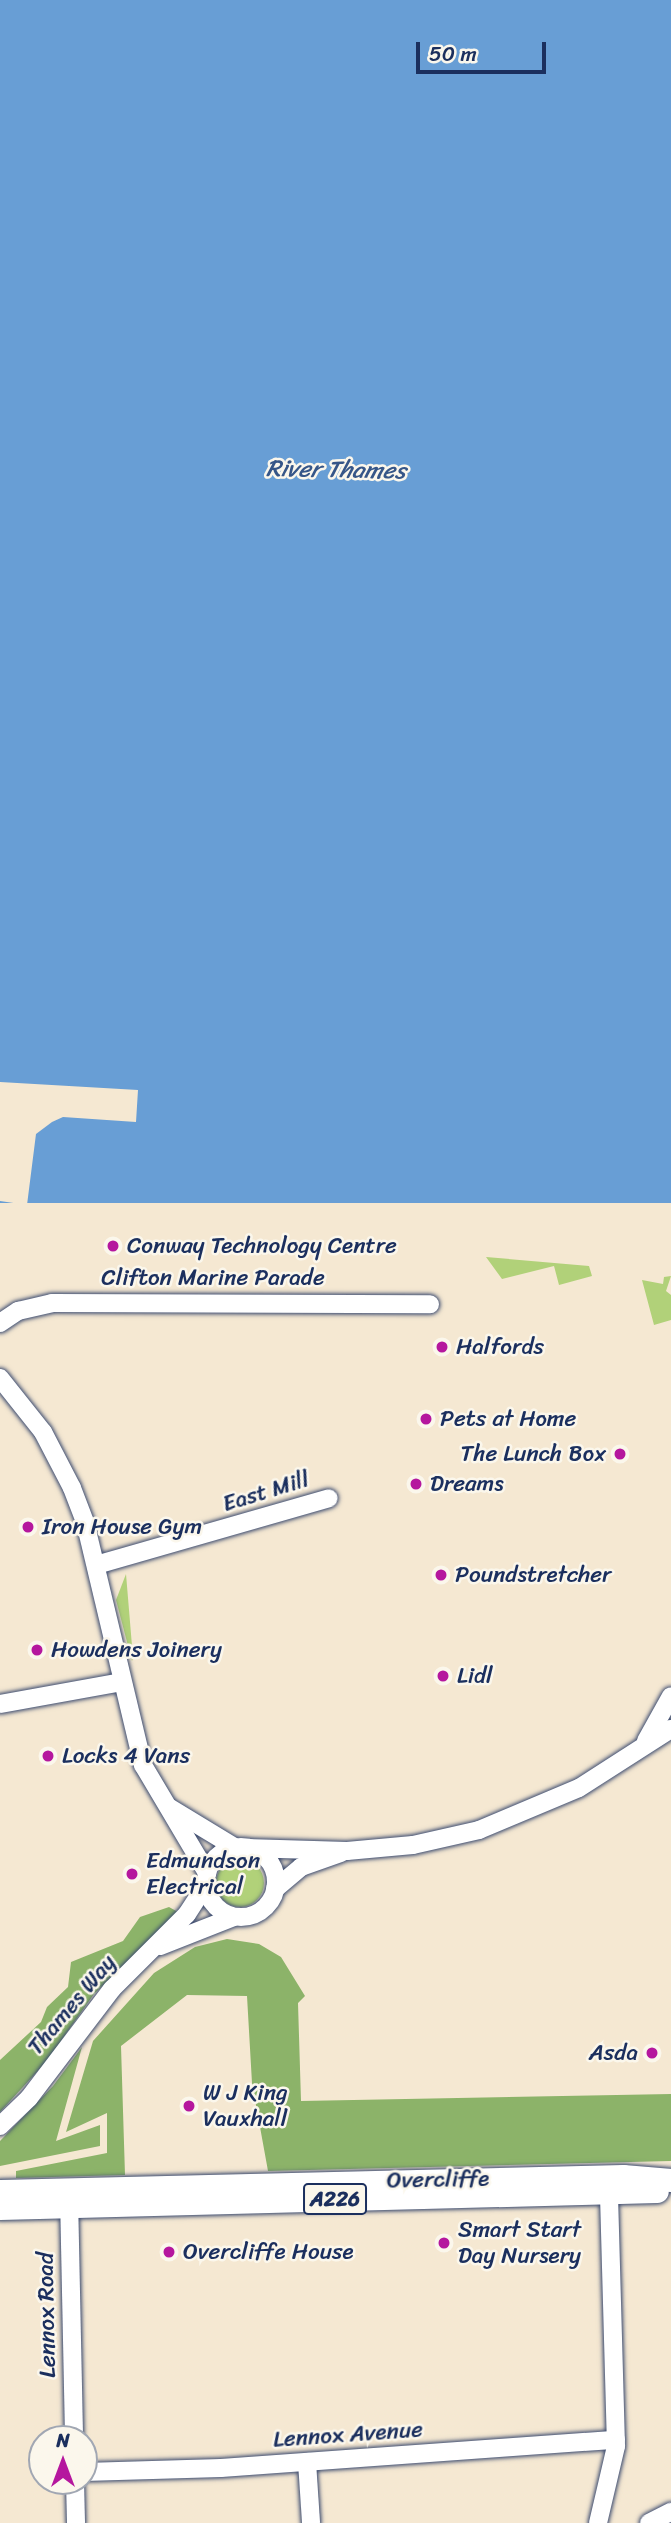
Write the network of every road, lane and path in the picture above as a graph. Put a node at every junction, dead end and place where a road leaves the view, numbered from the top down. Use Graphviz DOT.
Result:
graph roads {
  1 [pos="430,1304"];
  2 [pos="0,1323"];
  3 [pos="0,1378"];
  4 [pos="330,1498"];
  5 [pos="96,1565"];
  6 [pos="122,1682"];
  7 [pos="671,1696"];
  8 [pos="0,1704"];
  9 [pos="671,1728"];
  10 [pos="642,1746"];
  11 [pos="161,1802"];
  12 [pos="241,1848"];
  13 [pos="347,1851"];
  14 [pos="206,1879"];
  15 [pos="275,1889"];
  16 [pos="234,1916"];
  17 [pos="157,1947"];
  18 [pos="0,2126"];
  19 [pos="520,2178"];
  20 [pos="671,2180"];
  21 [pos="145,2187"];
  22 [pos="0,2191"];
  23 [pos="671,2191"];
  24 [pos="609,2192"];
  25 [pos="69,2198"];
  26 [pos="276,2201"];
  27 [pos="0,2208"];
  28 [pos="74,2425"];
  29 [pos="616,2440"];
  30 [pos="307,2462"];
  31 [pos="98,2471"];
  32 [pos="75,2495"];
  33 [pos="671,2512"];
  34 [pos="76,2523"];
  35 [pos="311,2523"];
  36 [pos="598,2523"];
  37 [pos="649,2523"];
  1 -- 2 [label="street, Clifton Marine Parade"];
  3 -- 5 [label="street"];
  4 -- 5 [label="street, East Mill"];
  5 -- 6 [label="street"];
  6 -- 8 [label="street"];
  6 -- 11 [label="street"];
  7 -- 10 [label="street"];
  9 -- 10 [label="street"];
  10 -- 13 [label="street"];
  11 -- 12 [label="street"];
  11 -- 14 [label="street"];
  12 -- 13 [label="street"];
  12 -- 14 [label="street"];
  12 -- 15 [label="street"];
  13 -- 15 [label="street"];
  14 -- 16 [label="street"];
  14 -- 17 [label="street, Thames Way"];
  15 -- 16 [label="street"];
  16 -- 17 [label="street, Thames Way"];
  17 -- 18 [label="street, Thames Way"];
  19 -- 20 [label="main road, Overcliffe"];
  19 -- 21 [label="main road, Overcliffe"];
  19 -- 24 [label="main road, Overcliffe"];
  21 -- 25 [label="main road, Overcliffe"];
  21 -- 26 [label="main road, Overcliffe"];
  22 -- 25 [label="main road, Overcliffe"];
  23 -- 24 [label="main road, Overcliffe / A226"];
  24 -- 26 [label="main road, Overcliffe / A226"];
  24 -- 29 [label="street"];
  25 -- 26 [label="main road, Overcliffe / A226"];
  25 -- 27 [label="main road, Overcliffe / A226"];
  25 -- 28 [label="street, Lennox Road"];
  29 -- 30 [label="street, Lennox Avenue"];
  29 -- 36 [label="street"];
  30 -- 31 [label="street, Lennox Avenue"];
  30 -- 35 [label="street"];
  32 -- 34 [label="street"];
  33 -- 37 [label="street"];
}
